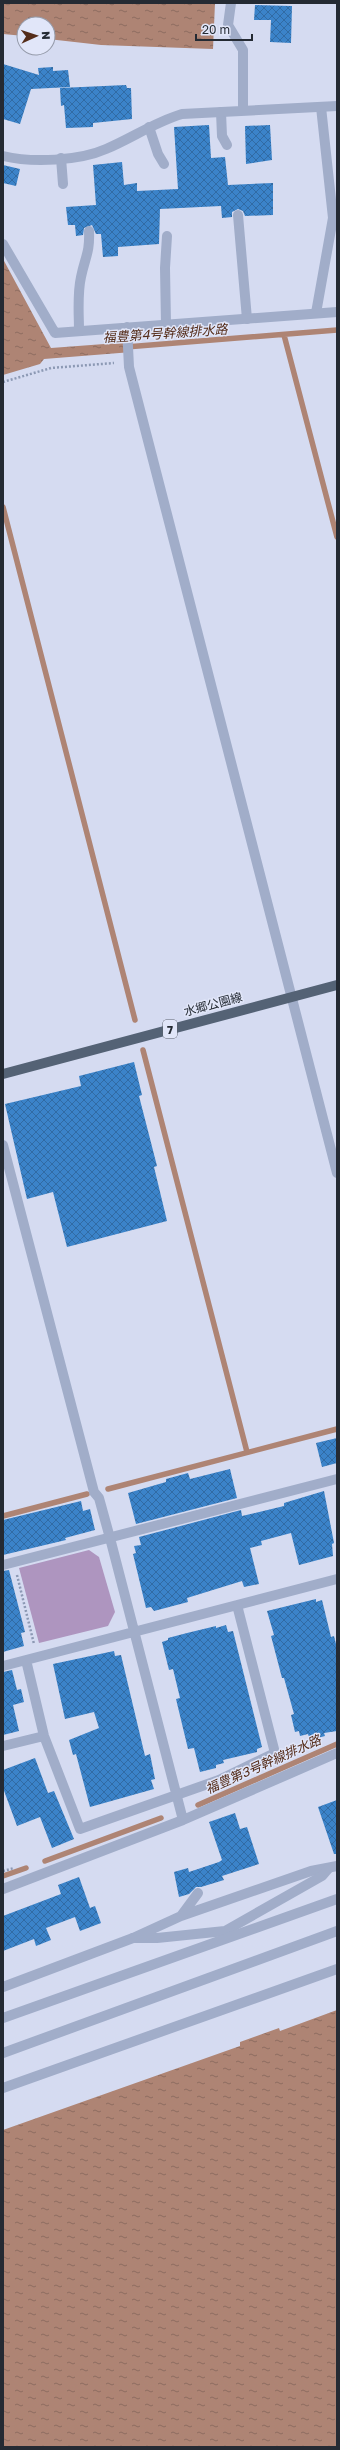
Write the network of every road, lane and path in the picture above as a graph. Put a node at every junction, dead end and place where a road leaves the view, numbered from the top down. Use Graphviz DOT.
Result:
graph roads {
  1 [pos="231,3"];
  2 [pos="337,106"];
  3 [pos="321,107"];
  4 [pos="221,112"];
  5 [pos="244,112"];
  6 [pos="149,127"];
  7 [pos="227,145"];
  8 [pos="3,156"];
  9 [pos="61,158"];
  10 [pos="164,164"];
  11 [pos="63,184"];
  12 [pos="238,215"];
  13 [pos="89,231"];
  14 [pos="168,236"];
  15 [pos="3,244"];
  16 [pos="337,312"];
  17 [pos="316,313"];
  18 [pos="247,318"];
  19 [pos="166,324"];
  20 [pos="79,331"];
  21 [pos="127,331"];
  22 [pos="128,360"];
  23 [pos="3,382"];
  24 [pos="337,985"];
  25 [pos="291,997"];
  26 [pos="3,1074"];
  27 [pos="3,1145"];
  28 [pos="337,1173"];
  29 [pos="337,1479"];
  30 [pos="110,1538"];
  31 [pos="14,1563"];
  32 [pos="3,1565"];
  33 [pos="337,1579"];
  34 [pos="237,1605"];
  35 [pos="134,1632"];
  36 [pos="38,1657"];
  37 [pos="26,1660"];
  38 [pos="3,1666"];
  39 [pos="44,1736"];
  40 [pos="3,1746"];
  41 [pos="337,1753"];
  42 [pos="176,1794"];
  43 [pos="183,1820"];
  44 [pos="333,1868"];
  45 [pos="3,1889"];
  46 [pos="198,1893"];
  47 [pos="337,1900"];
  48 [pos="181,1916"];
  49 [pos="337,1931"];
  50 [pos="227,1934"];
  51 [pos="133,1938"];
  52 [pos="337,1969"];
  53 [pos="3,1988"];
  54 [pos="3,2018"];
  55 [pos="3,2053"];
  56 [pos="3,2088"];
  1 -- 5 [label="street"];
  2 -- 3 [label="street"];
  3 -- 5 [label="street"];
  3 -- 17 [label="street"];
  4 -- 5 [label="street"];
  4 -- 6 [label="street"];
  4 -- 7 [label="street"];
  6 -- 9 [label="street"];
  6 -- 10 [label="street"];
  8 -- 9 [label="street"];
  9 -- 11 [label="street"];
  12 -- 18 [label="street"];
  13 -- 20 [label="street"];
  14 -- 19 [label="street"];
  15 -- 20 [label="street"];
  16 -- 17 [label="street"];
  17 -- 18 [label="street"];
  18 -- 19 [label="street"];
  19 -- 21 [label="street"];
  20 -- 21 [label="street"];
  21 -- 22 [label="street"];
  22 -- 23 [label="path"];
  22 -- 25 [label="street"];
  24 -- 25 [label="main road, 水郷公園線 / 7"];
  25 -- 26 [label="main road, 水郷公園線 / 7"];
  25 -- 28 [label="street"];
  27 -- 30 [label="street"];
  29 -- 30 [label="street"];
  30 -- 31 [label="street"];
  30 -- 35 [label="street"];
  31 -- 32 [label="street"];
  31 -- 36 [label="path"];
  33 -- 34 [label="street"];
  34 -- 35 [label="street"];
  34 -- 42 [label="street"];
  35 -- 36 [label="street"];
  35 -- 42 [label="street"];
  36 -- 37 [label="street"];
  37 -- 38 [label="street"];
  37 -- 39 [label="street"];
  39 -- 40 [label="street"];
  39 -- 42 [label="street"];
  41 -- 43 [label="street"];
  42 -- 43 [label="street"];
  43 -- 45 [label="street"];
  44 -- 48 [label="street"];
  44 -- 50 [label="street"];
  46 -- 48 [label="street"];
  47 -- 50 [label="street"];
  48 -- 51 [label="street"];
  49 -- 55 [label="street"];
  50 -- 51 [label="street"];
  50 -- 54 [label="street"];
  51 -- 53 [label="street"];
  52 -- 56 [label="street"];
}
